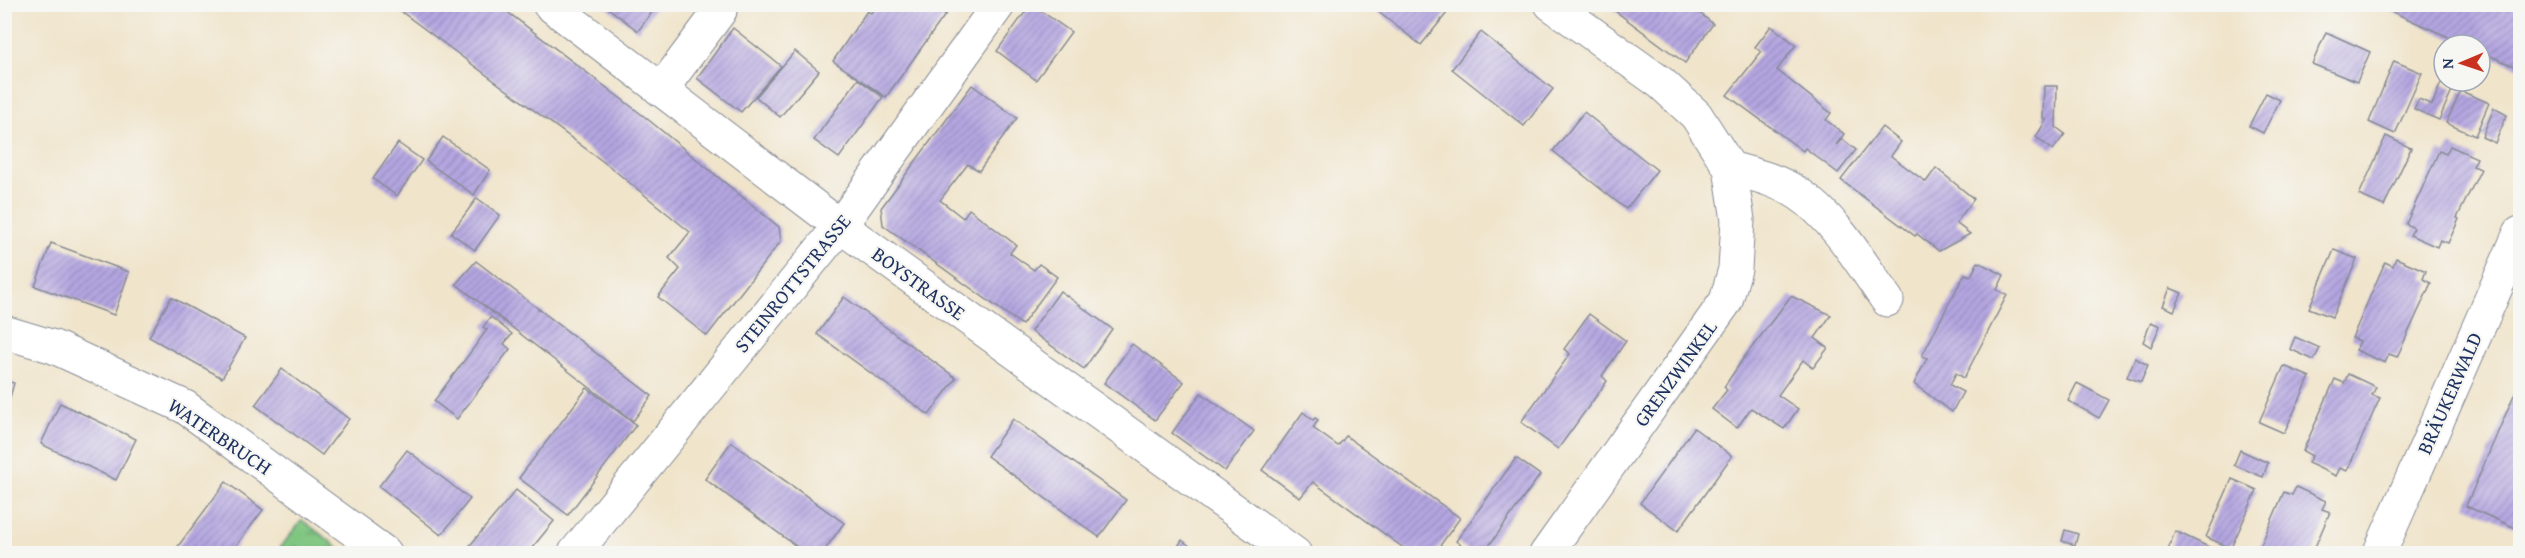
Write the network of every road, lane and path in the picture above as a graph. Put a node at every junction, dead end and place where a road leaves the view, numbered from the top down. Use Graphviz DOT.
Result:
graph roads {
  1 [pos="549,4"];
  2 [pos="719,4"];
  3 [pos="999,4"];
  4 [pos="1551,4"];
  5 [pos="661,90"];
  6 [pos="1730,168"];
  7 [pos="840,226"];
  8 [pos="2520,233"];
  9 [pos="1887,300"];
  10 [pos="4,332"];
  11 [pos="386,554"];
  12 [pos="574,554"];
  13 [pos="1295,554"];
  14 [pos="1546,554"];
  15 [pos="2379,554"];
  1 -- 5 [label="street, BOYSTRASSE"];
  2 -- 5 [label="street"];
  3 -- 7 [label="street, STEINROTTSTRASSE"];
  4 -- 6 [label="street, GRENZWINKEL"];
  5 -- 7 [label="street, BOYSTRASSE"];
  6 -- 9 [label="street"];
  6 -- 14 [label="street, GRENZWINKEL"];
  7 -- 12 [label="street, STEINROTTSTRASSE"];
  7 -- 13 [label="street, BOYSTRASSE"];
  8 -- 15 [label="street, BRÄUKERWALD"];
  10 -- 11 [label="street, WATERBRUCH"];
}
